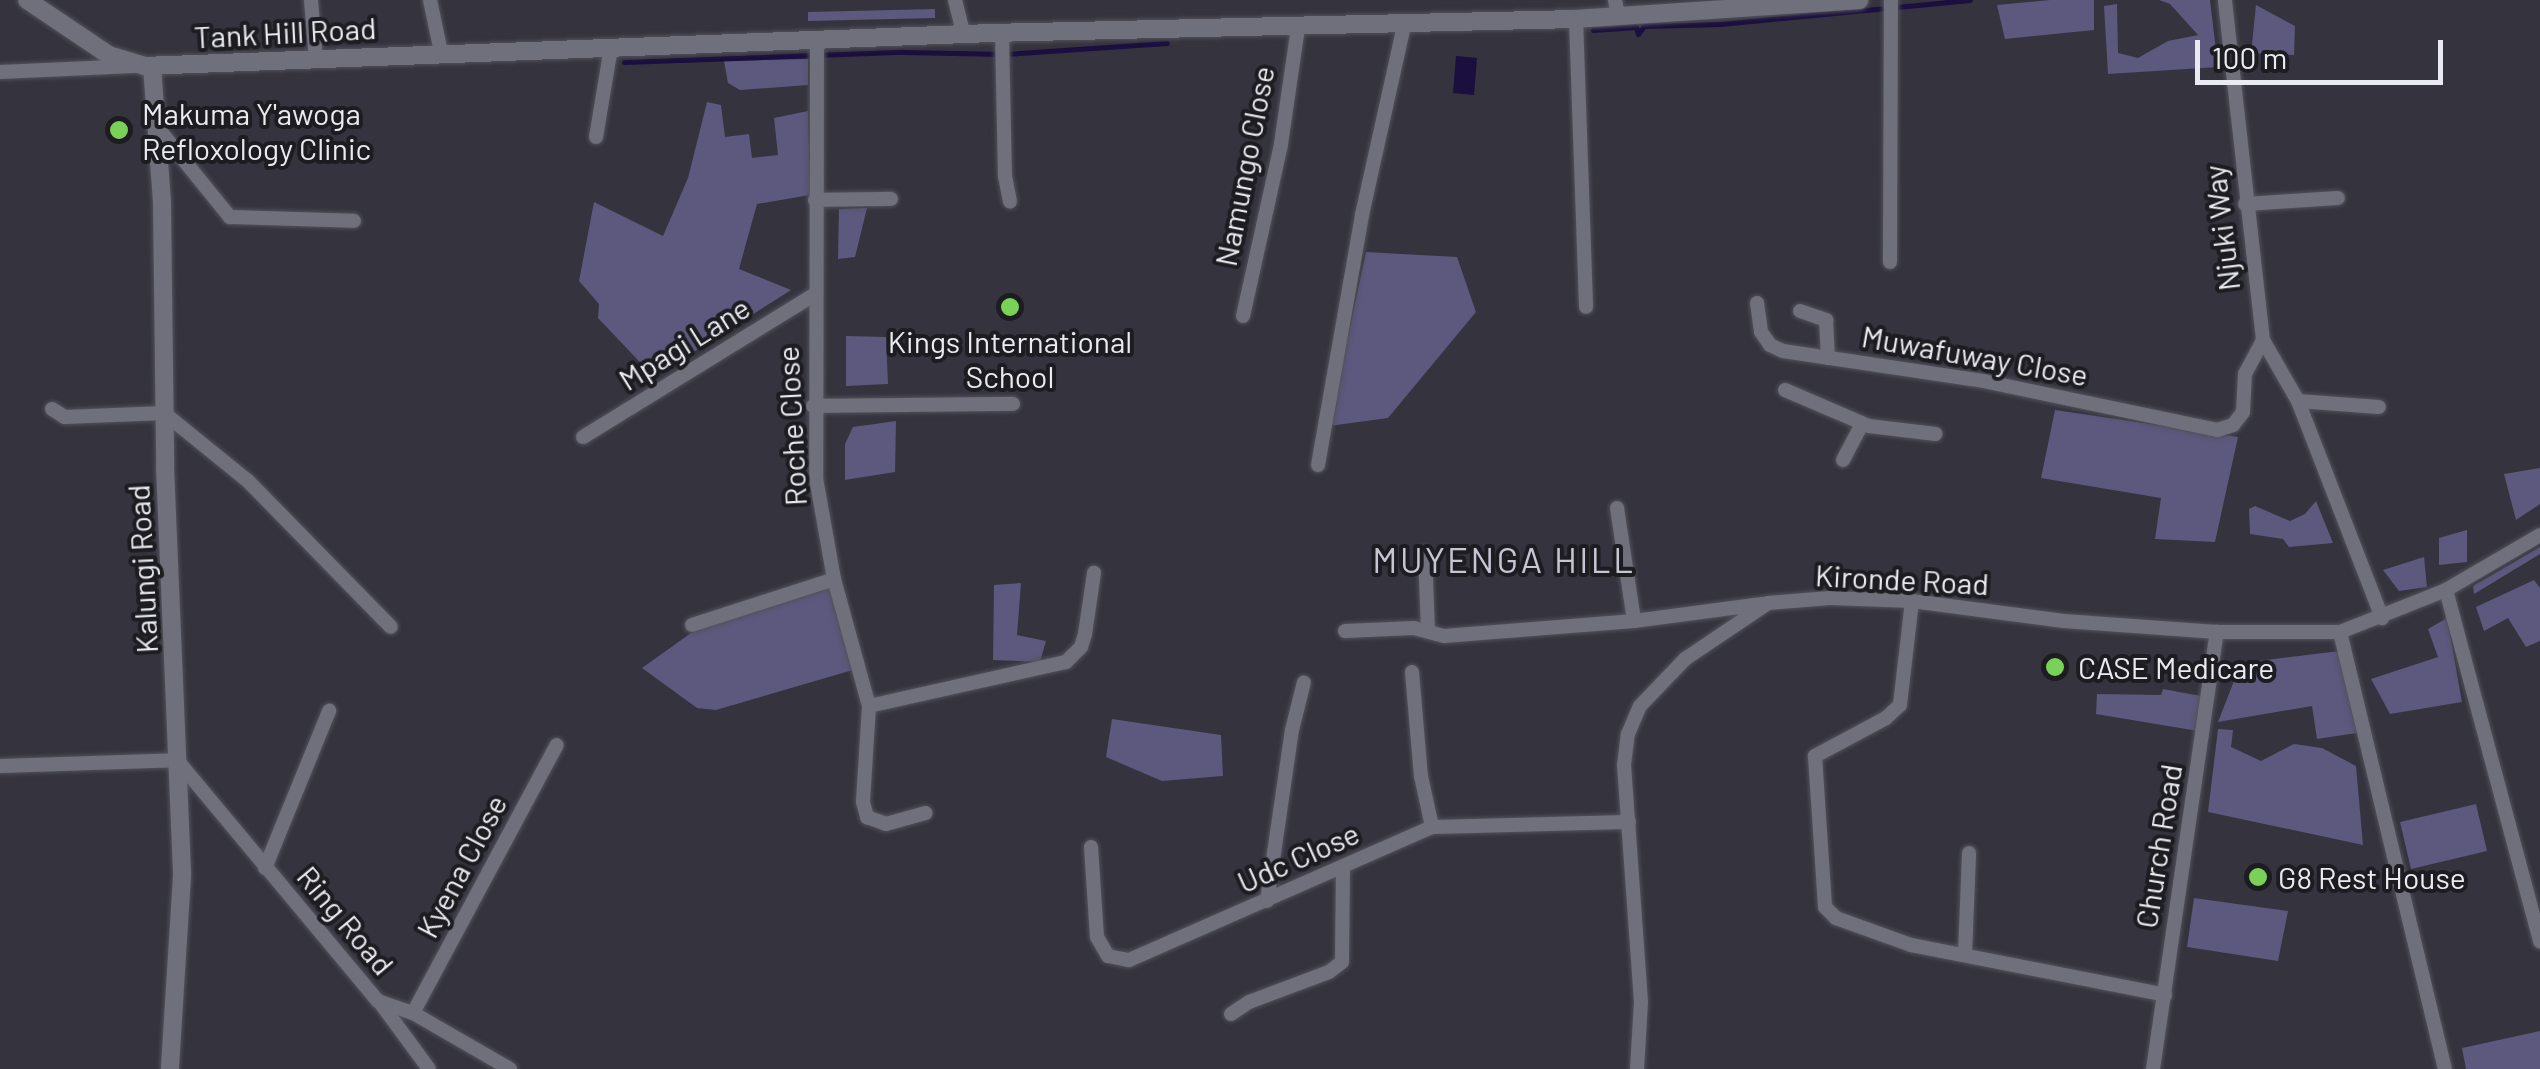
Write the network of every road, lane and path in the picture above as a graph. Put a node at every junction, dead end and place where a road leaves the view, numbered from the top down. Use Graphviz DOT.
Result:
graph roads {
  1 [pos="28,0"];
  2 [pos="311,0"];
  3 [pos="955,0"];
  4 [pos="1859,0"];
  5 [pos="1891,0"];
  6 [pos="2226,0"];
  7 [pos="432,6"];
  8 [pos="1616,8"];
  9 [pos="1576,19"];
  10 [pos="1404,25"];
  11 [pos="1298,27"];
  12 [pos="1002,34"];
  13 [pos="964,35"];
  14 [pos="817,41"];
  15 [pos="611,47"];
  16 [pos="441,52"];
  17 [pos="316,59"];
  18 [pos="144,66"];
  19 [pos="0,72"];
  20 [pos="157,128"];
  21 [pos="596,136"];
  22 [pos="2338,198"];
  23 [pos="891,199"];
  24 [pos="815,200"];
  25 [pos="1010,202"];
  26 [pos="2244,204"];
  27 [pos="354,221"];
  28 [pos="1890,262"];
  29 [pos="814,295"];
  30 [pos="1757,303"];
  31 [pos="1586,307"];
  32 [pos="1800,310"];
  33 [pos="1243,316"];
  34 [pos="2263,340"];
  35 [pos="1828,358"];
  36 [pos="1786,390"];
  37 [pos="2298,401"];
  38 [pos="1013,404"];
  39 [pos="813,406"];
  40 [pos="2379,407"];
  41 [pos="52,410"];
  42 [pos="164,413"];
  43 [pos="1862,424"];
  44 [pos="1936,434"];
  45 [pos="583,438"];
  46 [pos="1843,460"];
  47 [pos="1318,465"];
  48 [pos="1617,508"];
  49 [pos="2540,536"];
  50 [pos="1425,552"];
  51 [pos="1094,573"];
  52 [pos="834,579"];
  53 [pos="2446,590"];
  54 [pos="1912,601"];
  55 [pos="1768,603"];
  56 [pos="2382,618"];
  57 [pos="1634,621"];
  58 [pos="692,626"];
  59 [pos="391,627"];
  60 [pos="1345,631"];
  61 [pos="1428,632"];
  62 [pos="2217,632"];
  63 [pos="2340,632"];
  64 [pos="1412,672"];
  65 [pos="1304,682"];
  66 [pos="869,706"];
  67 [pos="329,711"];
  68 [pos="557,745"];
  69 [pos="177,760"];
  70 [pos="0,766"];
  71 [pos="926,813"];
  72 [pos="1628,822"];
  73 [pos="1432,828"];
  74 [pos="1092,848"];
  75 [pos="1969,853"];
  76 [pos="265,868"];
  77 [pos="1343,868"];
  78 [pos="1267,901"];
  79 [pos="2540,942"];
  80 [pos="1965,954"];
  81 [pos="2165,994"];
  82 [pos="378,1001"];
  83 [pos="413,1013"];
  84 [pos="1231,1014"];
  85 [pos="170,1069"];
  86 [pos="428,1069"];
  87 [pos="510,1069"];
  88 [pos="1637,1069"];
  89 [pos="2153,1069"];
  90 [pos="2446,1069"];
  1 -- 18 [label="street"];
  2 -- 17 [label="street"];
  3 -- 13 [label="street"];
  4 -- 8 [label="street, Tank Hill Road"];
  5 -- 28 [label="street"];
  6 -- 26 [label="street, Njuki Way"];
  7 -- 16 [label="street"];
  8 -- 9 [label="street, Tank Hill Road"];
  9 -- 10 [label="street, Tank Hill Road"];
  9 -- 31 [label="street"];
  10 -- 11 [label="street, Tank Hill Road"];
  10 -- 47 [label="street"];
  11 -- 12 [label="street, Tank Hill Road"];
  11 -- 33 [label="street, Namungo Close"];
  12 -- 13 [label="street, Tank Hill Road"];
  12 -- 25 [label="street"];
  13 -- 14 [label="street, Tank Hill Road"];
  14 -- 15 [label="street, Tank Hill Road"];
  14 -- 24 [label="street, Roche Close"];
  15 -- 16 [label="street, Tank Hill Road"];
  15 -- 21 [label="street"];
  16 -- 17 [label="street, Tank Hill Road"];
  17 -- 18 [label="street, Tank Hill Road"];
  18 -- 19 [label="street"];
  18 -- 20 [label="street, Kalungi Road"];
  20 -- 27 [label="street"];
  20 -- 42 [label="street, Kalungi Road"];
  22 -- 26 [label="street"];
  23 -- 24 [label="street"];
  24 -- 29 [label="street, Roche Close"];
  26 -- 34 [label="street, Njuki Way"];
  29 -- 39 [label="street, Roche Close"];
  29 -- 45 [label="street, Mpagi Lane"];
  30 -- 35 [label="street, Muwafuway Close"];
  32 -- 35 [label="street"];
  34 -- 35 [label="street, Muwafuway Close"];
  34 -- 37 [label="street"];
  36 -- 43 [label="street"];
  37 -- 40 [label="street"];
  37 -- 56 [label="street"];
  38 -- 39 [label="street"];
  39 -- 52 [label="street, Roche Close"];
  41 -- 42 [label="street"];
  42 -- 59 [label="street"];
  42 -- 69 [label="street, Kalungi Road"];
  43 -- 44 [label="street"];
  43 -- 46 [label="street"];
  48 -- 57 [label="street"];
  49 -- 53 [label="street, Kironde Road"];
  50 -- 61 [label="street"];
  51 -- 66 [label="street"];
  52 -- 58 [label="street"];
  52 -- 66 [label="street, Roche Close"];
  53 -- 56 [label="street, Kironde Road"];
  53 -- 79 [label="street"];
  54 -- 55 [label="street, Kironde Road"];
  54 -- 62 [label="street, Kironde Road"];
  54 -- 80 [label="street"];
  55 -- 57 [label="street"];
  55 -- 72 [label="street, Kironde Road"];
  56 -- 63 [label="street, Kironde Road"];
  57 -- 61 [label="street"];
  60 -- 61 [label="street"];
  62 -- 63 [label="street, Kironde Road"];
  62 -- 81 [label="street, Church Road"];
  63 -- 90 [label="street"];
  64 -- 73 [label="street"];
  65 -- 78 [label="street"];
  66 -- 71 [label="street, Roche Close"];
  67 -- 76 [label="street"];
  68 -- 83 [label="street, Kyena Close"];
  69 -- 70 [label="street"];
  69 -- 76 [label="street, Ring Road"];
  69 -- 85 [label="street, Kalungi Road"];
  72 -- 73 [label="street, Udc Close"];
  72 -- 88 [label="street, Kironde Road"];
  73 -- 77 [label="street, Udc Close"];
  74 -- 78 [label="street, Udc Close"];
  75 -- 80 [label="street"];
  76 -- 82 [label="street, Ring Road"];
  77 -- 78 [label="street, Udc Close"];
  77 -- 84 [label="street"];
  80 -- 81 [label="street"];
  81 -- 89 [label="street, Church Road"];
  82 -- 83 [label="street, Ring Road"];
  82 -- 86 [label="street"];
  83 -- 87 [label="street, Ring Road"];
}
